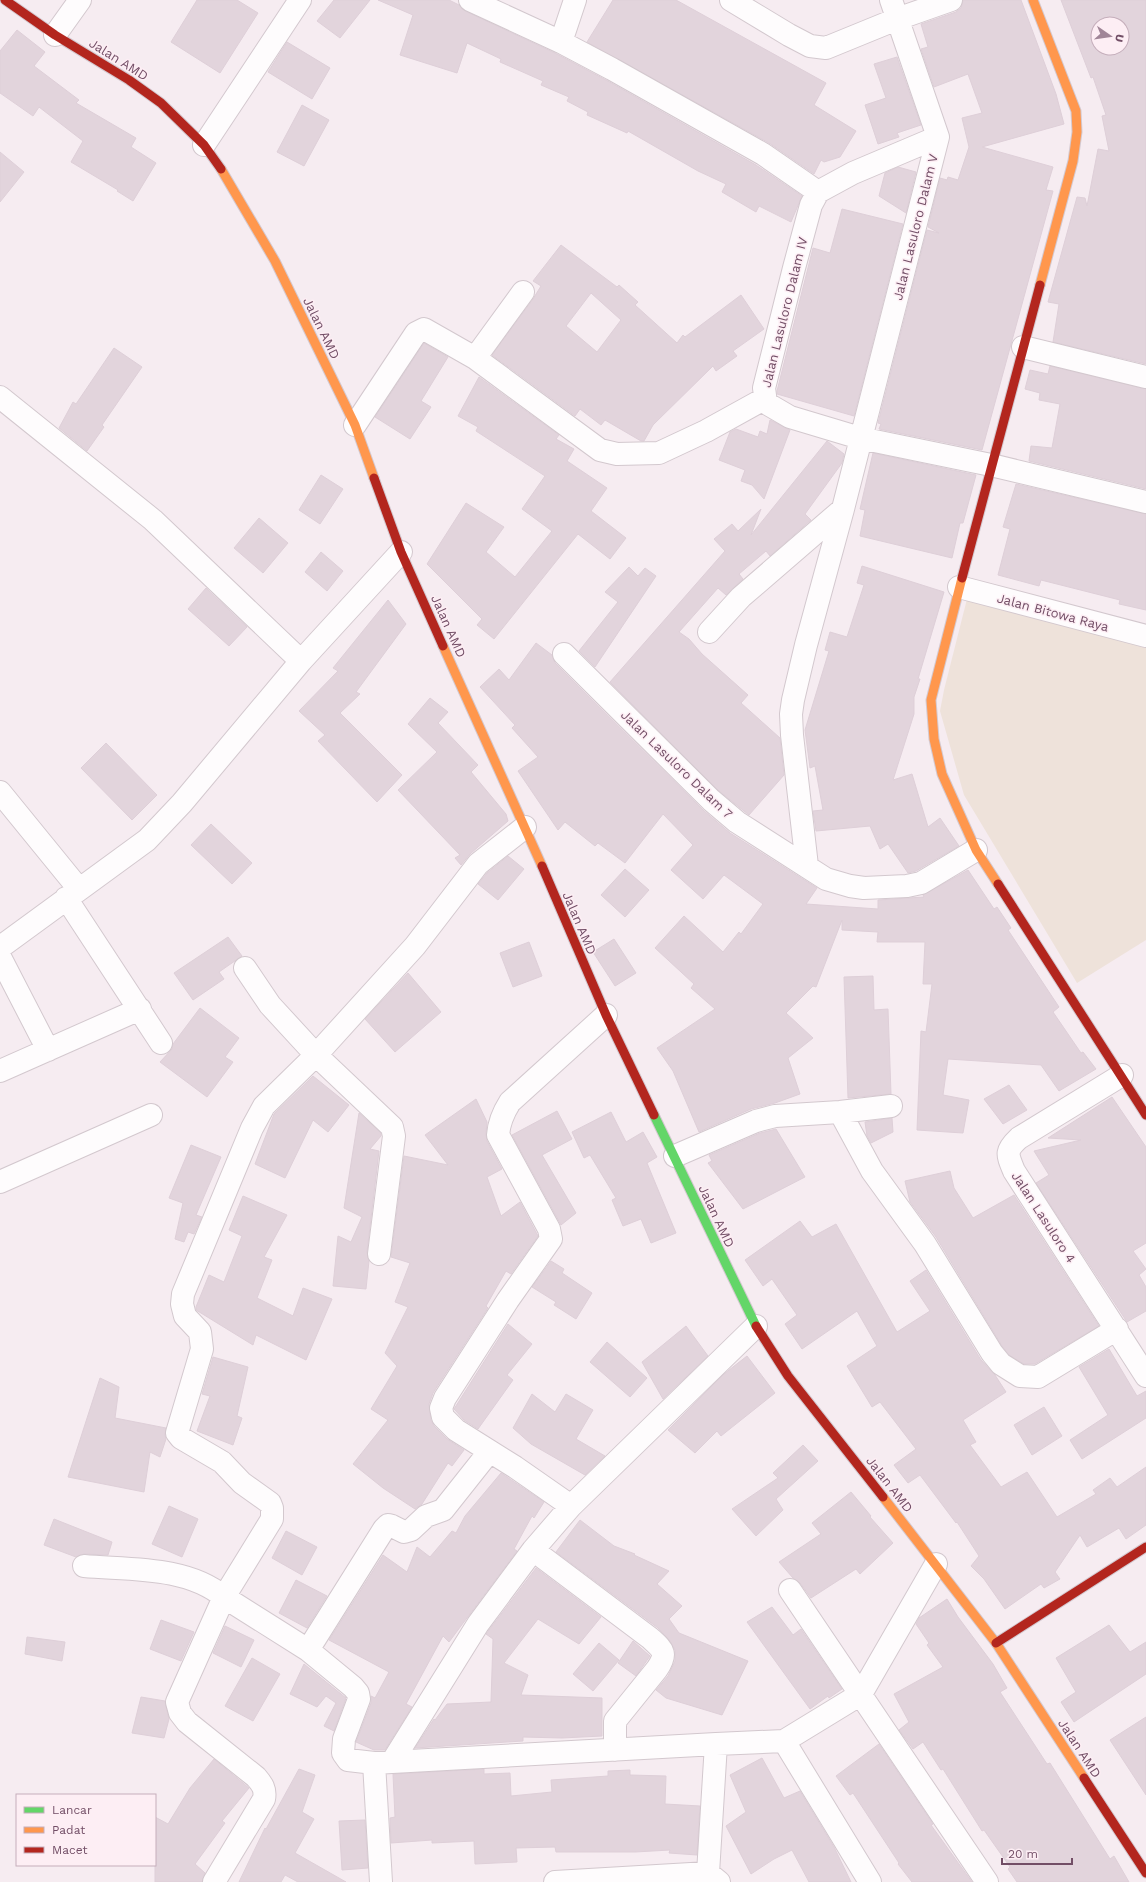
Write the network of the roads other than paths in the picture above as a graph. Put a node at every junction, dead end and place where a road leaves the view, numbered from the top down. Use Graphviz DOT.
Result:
graph roads {
  1 [pos="4,0"];
  2 [pos="80,0"];
  3 [pos="300,0"];
  4 [pos="470,0"];
  5 [pos="576,0"];
  6 [pos="731,0"];
  7 [pos="951,0"];
  8 [pos="1033,0"];
  9 [pos="894,9"];
  10 [pos="55,35"];
  11 [pos="561,42"];
  12 [pos="938,137"];
  13 [pos="204,145"];
  14 [pos="818,192"];
  15 [pos="523,292"];
  16 [pos="1023,347"];
  17 [pos="475,358"];
  18 [pos="1146,377"];
  19 [pos="0,397"];
  20 [pos="764,399"];
  21 [pos="355,425"];
  22 [pos="860,438"];
  23 [pos="991,465"];
  24 [pos="1146,502"];
  25 [pos="843,509"];
  26 [pos="401,552"];
  27 [pos="959,587"];
  28 [pos="709,632"];
  29 [pos="1146,636"];
  30 [pos="564,654"];
  31 [pos="301,661"];
  32 [pos="0,792"];
  33 [pos="524,827"];
  34 [pos="976,850"];
  35 [pos="808,866"];
  36 [pos="72,893"];
  37 [pos="1,945"];
  38 [pos="245,968"];
  39 [pos="140,1009"];
  40 [pos="606,1014"];
  41 [pos="160,1043"];
  42 [pos="48,1050"];
  43 [pos="316,1055"];
  44 [pos="0,1071"];
  45 [pos="1122,1075"];
  46 [pos="891,1106"];
  47 [pos="840,1112"];
  48 [pos="151,1115"];
  49 [pos="1146,1115"];
  50 [pos="675,1156"];
  51 [pos="0,1182"];
  52 [pos="379,1254"];
  53 [pos="756,1326"];
  54 [pos="1117,1329"];
  55 [pos="1146,1376"];
  56 [pos="489,1452"];
  57 [pos="570,1506"];
  58 [pos="1146,1547"];
  59 [pos="533,1550"];
  60 [pos="936,1564"];
  61 [pos="84,1566"];
  62 [pos="790,1590"];
  63 [pos="224,1597"];
  64 [pos="996,1643"];
  65 [pos="308,1650"];
  66 [pos="861,1694"];
  67 [pos="784,1741"];
  68 [pos="716,1744"];
  69 [pos="615,1750"];
  70 [pos="383,1763"];
  71 [pos="1146,1873"];
  72 [pos="714,1878"];
  73 [pos="214,1882"];
  74 [pos="381,1882"];
  75 [pos="555,1882"];
  76 [pos="870,1882"];
  77 [pos="987,1882"];
  1 -- 10 [label="street, Jalan AMD"];
  2 -- 10 [label="street"];
  3 -- 13 [label="street"];
  4 -- 11 [label="street"];
  5 -- 11 [label="street"];
  6 -- 9 [label="street"];
  7 -- 9 [label="street"];
  8 -- 16 [label="street"];
  9 -- 12 [label="street, Jalan Lasuloro Dalam V"];
  10 -- 13 [label="street, Jalan AMD"];
  11 -- 14 [label="street"];
  12 -- 14 [label="street"];
  12 -- 22 [label="street, Jalan Lasuloro Dalam V"];
  13 -- 21 [label="street, Jalan AMD"];
  14 -- 20 [label="street, Jalan Lasuloro Dalam IV"];
  15 -- 17 [label="street"];
  16 -- 18 [label="street"];
  16 -- 23 [label="street"];
  17 -- 20 [label="street"];
  17 -- 21 [label="street"];
  19 -- 31 [label="street"];
  20 -- 22 [label="street, Jalan Lasuloro Dalam IV"];
  21 -- 26 [label="street, Jalan AMD"];
  22 -- 23 [label="street, Jalan Lasuloro Dalam IV"];
  22 -- 25 [label="street, Jalan Lasuloro Dalam V"];
  23 -- 24 [label="street, Jalan Lasuloro Dalam IV"];
  23 -- 27 [label="street"];
  25 -- 28 [label="street"];
  25 -- 35 [label="street, Jalan Lasuloro Dalam V"];
  26 -- 31 [label="street"];
  26 -- 33 [label="street, Jalan AMD"];
  27 -- 29 [label="street, Jalan Bitowa Raya"];
  27 -- 34 [label="street"];
  30 -- 35 [label="street, Jalan Lasuloro Dalam 7"];
  31 -- 36 [label="street"];
  32 -- 36 [label="street"];
  33 -- 40 [label="street, Jalan AMD"];
  33 -- 43 [label="street"];
  34 -- 35 [label="street, Jalan Lasuloro Dalam 7"];
  34 -- 45 [label="street"];
  36 -- 37 [label="street"];
  36 -- 39 [label="street"];
  37 -- 42 [label="street"];
  38 -- 43 [label="street"];
  39 -- 41 [label="street"];
  39 -- 42 [label="street"];
  40 -- 50 [label="street, Jalan AMD"];
  40 -- 56 [label="street"];
  42 -- 44 [label="street"];
  43 -- 52 [label="street"];
  43 -- 63 [label="street"];
  45 -- 49 [label="street"];
  45 -- 54 [label="street, Jalan Lasuloro 4"];
  46 -- 47 [label="street"];
  47 -- 50 [label="street"];
  47 -- 54 [label="street"];
  48 -- 51 [label="street"];
  50 -- 53 [label="street, Jalan AMD"];
  53 -- 57 [label="street"];
  53 -- 60 [label="street, Jalan AMD"];
  54 -- 55 [label="street, Jalan Lasuloro 4"];
  56 -- 57 [label="street"];
  56 -- 65 [label="street"];
  57 -- 59 [label="street"];
  58 -- 64 [label="street"];
  59 -- 69 [label="street"];
  59 -- 70 [label="street"];
  60 -- 64 [label="street, Jalan AMD"];
  60 -- 66 [label="street"];
  61 -- 63 [label="street"];
  62 -- 66 [label="street"];
  63 -- 65 [label="street"];
  63 -- 73 [label="street"];
  64 -- 71 [label="street, Jalan AMD"];
  65 -- 70 [label="street"];
  66 -- 67 [label="street"];
  66 -- 77 [label="street"];
  67 -- 68 [label="street"];
  67 -- 76 [label="street"];
  68 -- 69 [label="street"];
  68 -- 72 [label="street"];
  69 -- 70 [label="street"];
  70 -- 74 [label="street"];
  72 -- 75 [label="street"];
}
